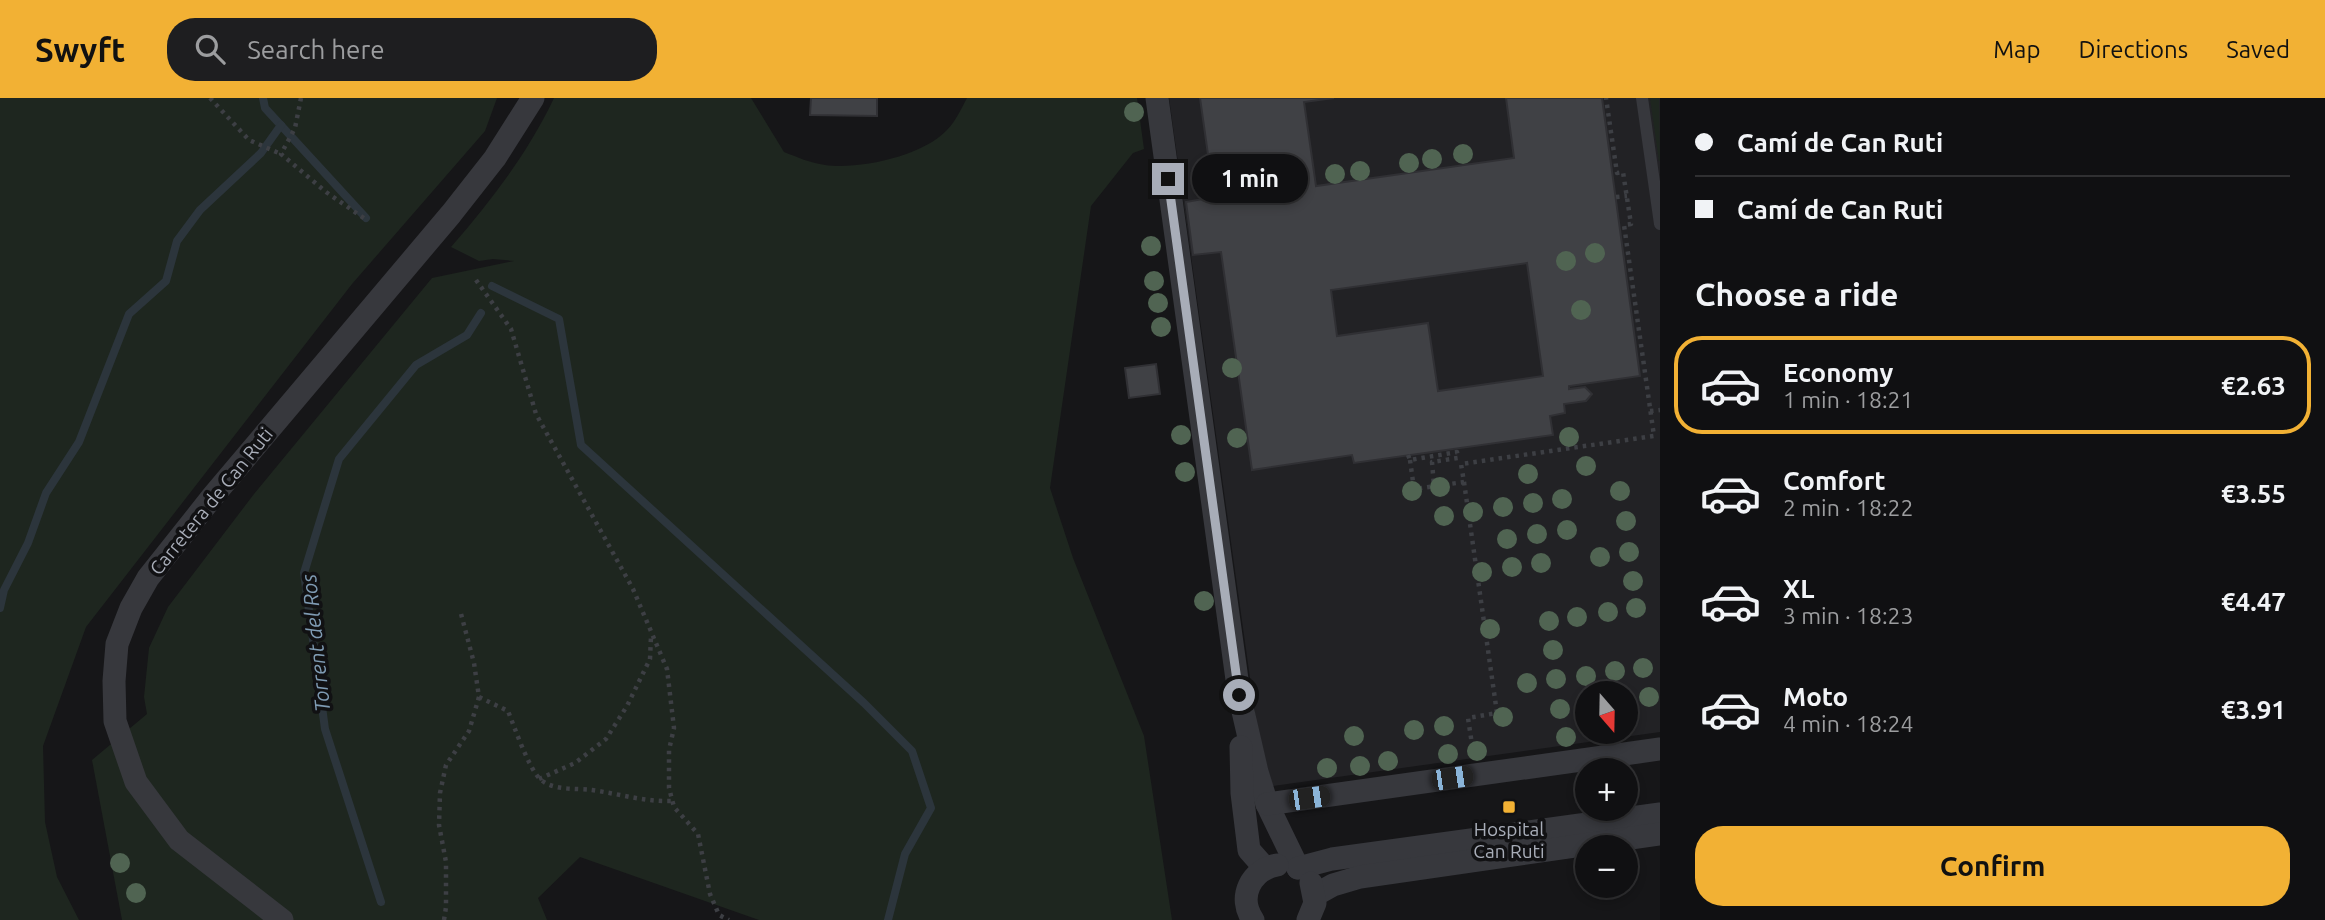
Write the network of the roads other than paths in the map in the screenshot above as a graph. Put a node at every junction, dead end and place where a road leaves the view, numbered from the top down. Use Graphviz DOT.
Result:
graph roads {
  1 [pos="533,98"];
  2 [pos="1157,98"];
  3 [pos="1642,98"];
  4 [pos="1660,224"];
  5 [pos="1239,695"];
  6 [pos="1660,749"];
  7 [pos="1267,804"];
  8 [pos="1660,814"];
  9 [pos="1660,834"];
  10 [pos="1265,868"];
  11 [pos="1298,868"];
  12 [pos="1315,895"];
  13 [pos="282,920"];
  14 [pos="1253,920"];
  15 [pos="1309,920"];
  1 -- 13 [label="street, Carretera de Can Ruti"];
  2 -- 5 [label="street"];
  3 -- 4 [label="lane"];
  5 -- 7 [label="street"];
  5 -- 10 [label="street"];
  6 -- 7 [label="street"];
  7 -- 11 [label="street"];
  8 -- 11 [label="street"];
  9 -- 12 [label="street"];
  10 -- 11 [label="street"];
  10 -- 14 [label="street"];
  11 -- 12 [label="street"];
  12 -- 15 [label="street"];
}
